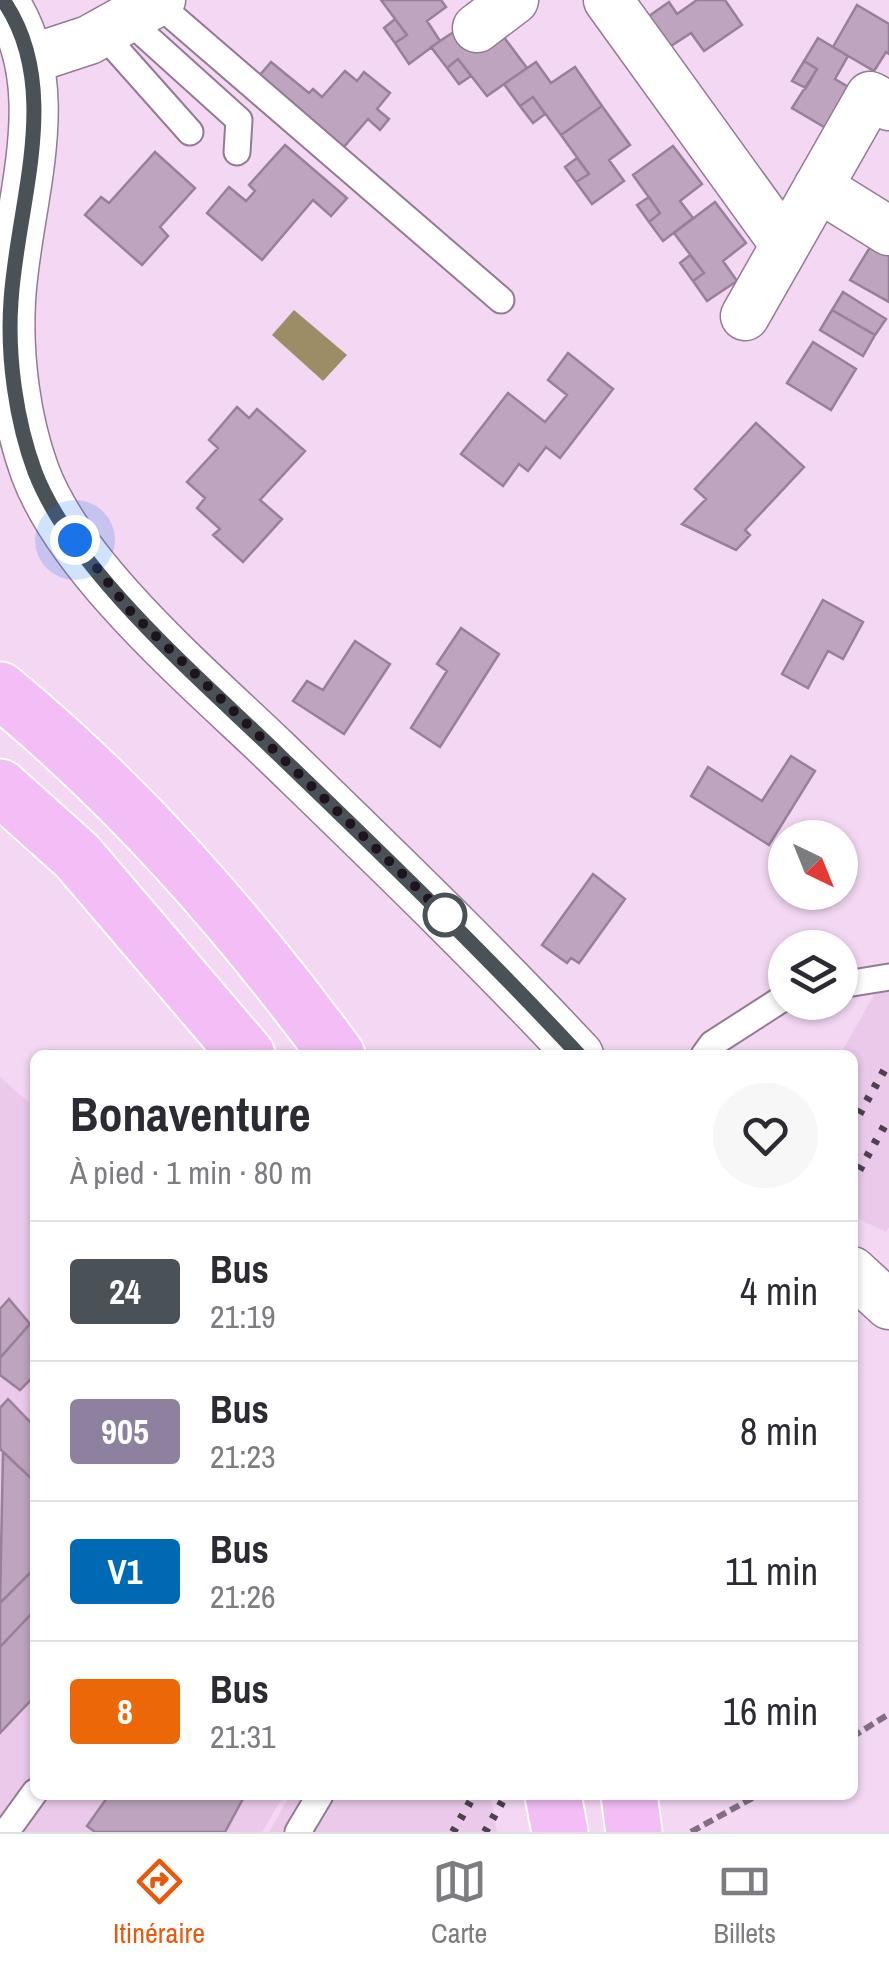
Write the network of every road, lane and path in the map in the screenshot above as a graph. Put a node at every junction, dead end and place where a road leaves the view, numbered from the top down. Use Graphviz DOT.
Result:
graph roads {
  1 [pos="3,0"];
  2 [pos="514,0"];
  3 [pos="608,0"];
  4 [pos="137,14"];
  5 [pos="477,28"];
  6 [pos="31,59"];
  7 [pos="889,106"];
  8 [pos="190,132"];
  9 [pos="237,152"];
  10 [pos="818,187"];
  11 [pos="889,230"];
  12 [pos="786,245"];
  13 [pos="501,300"];
  14 [pos="745,316"];
  15 [pos="0,690"];
  16 [pos="0,788"];
  17 [pos="889,977"];
  18 [pos="858,982"];
  19 [pos="768,1008"];
  20 [pos="243,1050"];
  21 [pos="333,1050"];
  22 [pos="574,1050"];
  23 [pos="708,1050"];
  24 [pos="858,1277"];
  25 [pos="889,1305"];
  26 [pos="889,1714"];
  27 [pos="858,1733"];
  28 [pos="30,1799"];
  29 [pos="317,1800"];
  30 [pos="555,1800"];
  31 [pos="630,1800"];
  32 [pos="749,1800"];
  33 [pos="9,1828"];
  34 [pos="298,1832"];
  35 [pos="560,1832"];
  36 [pos="634,1832"];
  37 [pos="691,1832"];
  1 -- 6 [label="street"];
  2 -- 5 [label="street"];
  3 -- 12 [label="street"];
  4 -- 6 [label="street"];
  4 -- 8 [label="lane"];
  4 -- 9 [label="lane"];
  4 -- 13 [label="lane"];
  6 -- 22 [label="street"];
  7 -- 10 [label="street"];
  10 -- 11 [label="street"];
  10 -- 12 [label="street"];
  12 -- 14 [label="street"];
  15 -- 21 [label="highway"];
  16 -- 20 [label="highway"];
  17 -- 18 [label="lane"];
  19 -- 23 [label="lane"];
  24 -- 25 [label="street"];
  26 -- 27 [label="path"];
  28 -- 33 [label="lane"];
  29 -- 34 [label="lane"];
  30 -- 35 [label="highway"];
  31 -- 36 [label="highway"];
  32 -- 37 [label="path"];
}
